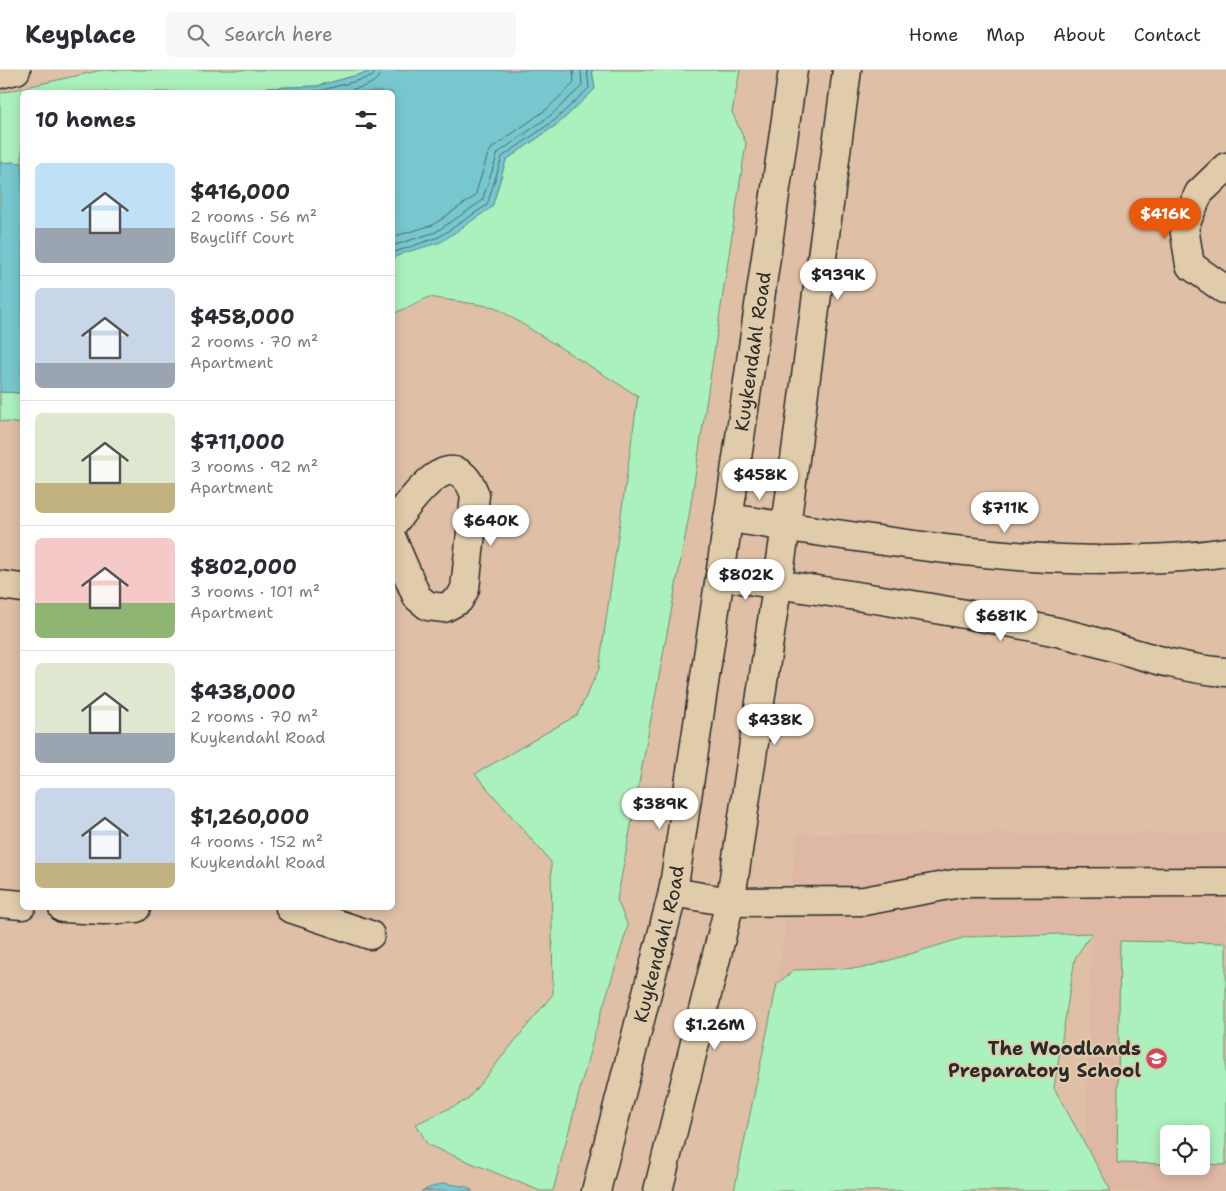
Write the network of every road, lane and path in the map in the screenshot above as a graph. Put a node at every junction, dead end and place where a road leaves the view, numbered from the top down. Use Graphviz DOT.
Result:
graph roads {
  1 [pos="16,70"];
  2 [pos="793,70"];
  3 [pos="847,70"];
  4 [pos="0,74"];
  5 [pos="1226,167"];
  6 [pos="1226,289"];
  7 [pos="728,518"];
  8 [pos="395,521"];
  9 [pos="786,526"];
  10 [pos="395,545"];
  11 [pos="1226,552"];
  12 [pos="720,576"];
  13 [pos="778,584"];
  14 [pos="0,585"];
  15 [pos="20,588"];
  16 [pos="1226,672"];
  17 [pos="1226,882"];
  18 [pos="673,892"];
  19 [pos="730,902"];
  20 [pos="0,903"];
  21 [pos="20,905"];
  22 [pos="296,910"];
  23 [pos="370,935"];
  24 [pos="596,1191"];
  25 [pos="658,1191"];
  1 -- 4 [label="main road"];
  2 -- 7 [label="main road, Kuykendahl Road"];
  3 -- 9 [label="main road"];
  5 -- 6 [label="main road"];
  7 -- 9 [label="main road"];
  7 -- 12 [label="main road, Kuykendahl Road"];
  8 -- 10 [label="main road"];
  9 -- 11 [label="main road"];
  9 -- 13 [label="main road"];
  12 -- 13 [label="main road"];
  12 -- 18 [label="main road, Kuykendahl Road"];
  13 -- 16 [label="main road"];
  13 -- 19 [label="main road"];
  14 -- 15 [label="main road"];
  17 -- 19 [label="main road"];
  18 -- 19 [label="main road"];
  18 -- 24 [label="main road, Kuykendahl Road"];
  19 -- 25 [label="main road"];
  20 -- 21 [label="main road"];
  22 -- 23 [label="main road"];
}
